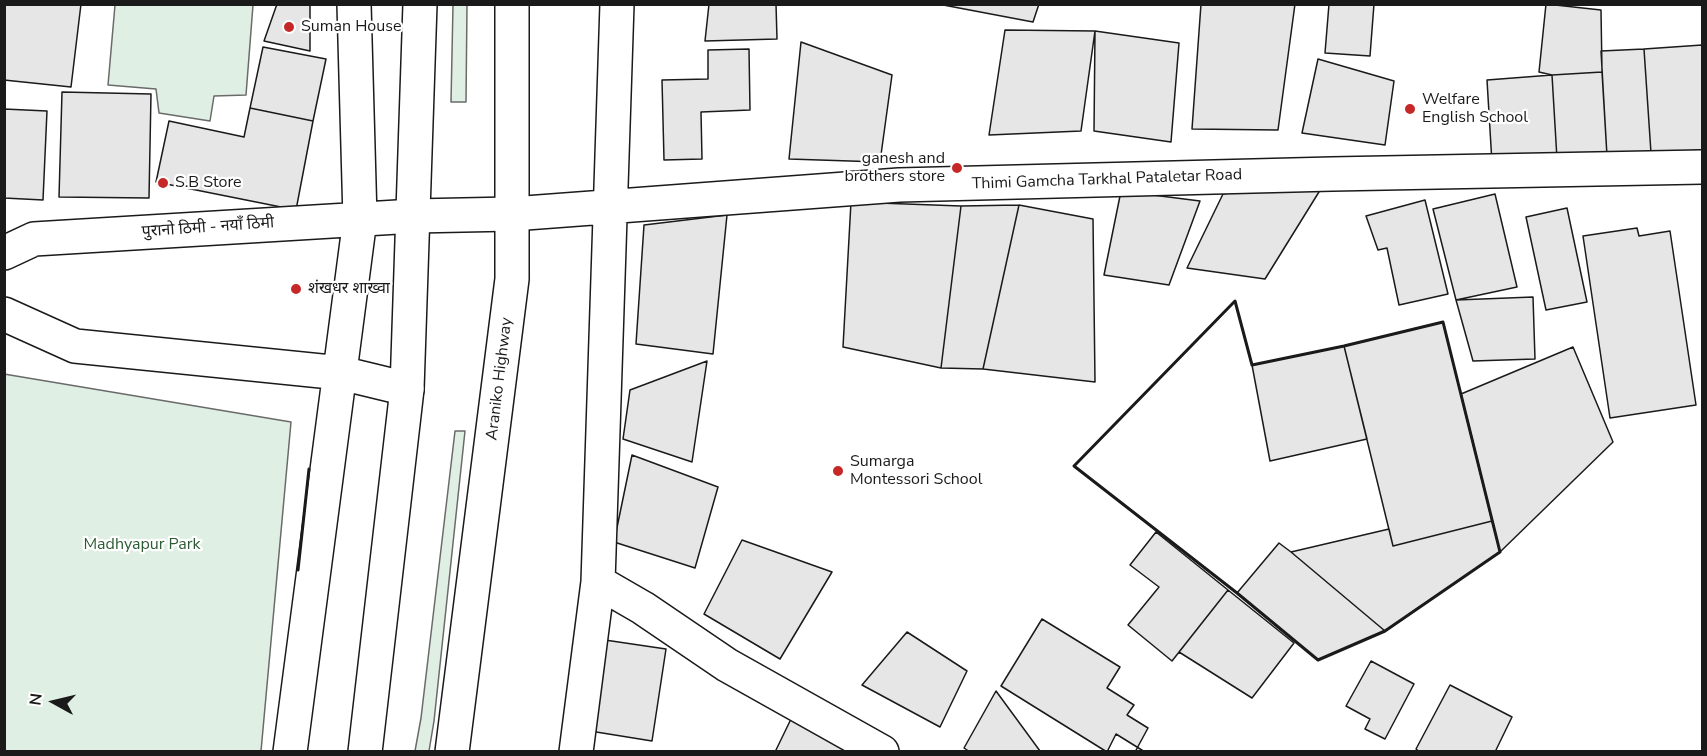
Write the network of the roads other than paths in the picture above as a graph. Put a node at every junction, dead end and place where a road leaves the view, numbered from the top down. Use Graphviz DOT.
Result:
graph roads {
  1 [pos="354,4"];
  2 [pos="420,4"];
  3 [pos="513,4"];
  4 [pos="617,4"];
  5 [pos="1702,167"];
  6 [pos="610,207"];
  7 [pos="512,214"];
  8 [pos="414,216"];
  9 [pos="360,219"];
  10 [pos="4,253"];
  11 [pos="4,314"];
  12 [pos="341,373"];
  13 [pos="407,388"];
  14 [pos="598,582"];
  15 [pos="290,752"];
  16 [pos="364,752"];
  17 [pos="452,752"];
  18 [pos="576,752"];
  19 [pos="882,752"];
  1 -- 9 [label="main road"];
  2 -- 8 [label="main road"];
  3 -- 7 [label="main road, Araniko Highway"];
  4 -- 6 [label="main road"];
  5 -- 6 [label="main road, Thimi Gamcha Tarkhal Pataletar Road"];
  6 -- 7 [label="main road, Thimi Gamcha Tarkhal Pataletar Road"];
  6 -- 14 [label="main road"];
  7 -- 8 [label="main road, Thimi Gamcha Tarkhal Pataletar Road"];
  7 -- 17 [label="main road, Araniko Highway"];
  8 -- 9 [label="main road, पुरानो ठिमी - नयाँ ठिमी"];
  8 -- 13 [label="main road"];
  9 -- 10 [label="main road, पुरानो ठिमी - नयाँ ठिमी"];
  9 -- 12 [label="main road"];
  11 -- 12 [label="main road"];
  12 -- 13 [label="main road"];
  12 -- 15 [label="main road"];
  13 -- 16 [label="main road"];
  14 -- 18 [label="main road"];
  14 -- 19 [label="main road"];
}
